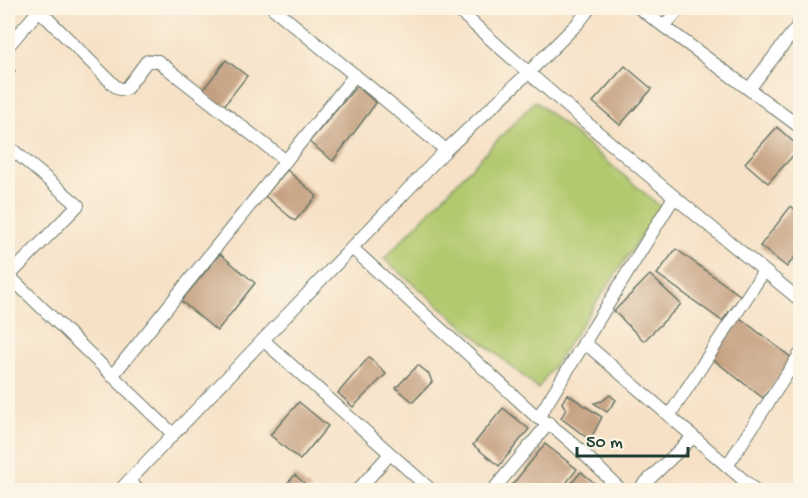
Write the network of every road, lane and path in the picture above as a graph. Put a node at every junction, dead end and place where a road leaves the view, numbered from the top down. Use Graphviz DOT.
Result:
graph roads {
  1 [pos="39,8"];
  2 [pos="273,8"];
  3 [pos="456,8"];
  4 [pos="590,8"];
  5 [pos="639,8"];
  6 [pos="680,8"];
  7 [pos="801,23"];
  8 [pos="664,26"];
  9 [pos="8,46"];
  10 [pos="528,73"];
  11 [pos="355,75"];
  12 [pos="749,89"];
  13 [pos="801,127"];
  14 [pos="8,146"];
  15 [pos="446,150"];
  16 [pos="286,161"];
  17 [pos="674,197"];
  18 [pos="352,248"];
  19 [pos="764,271"];
  20 [pos="8,276"];
  21 [pos="801,300"];
  22 [pos="263,340"];
  23 [pos="584,342"];
  24 [pos="801,354"];
  25 [pos="112,376"];
  26 [pos="669,416"];
  27 [pos="543,421"];
  28 [pos="173,434"];
  29 [pos="693,436"];
  30 [pos="390,454"];
  31 [pos="727,466"];
  32 [pos="124,486"];
  33 [pos="139,490"];
  34 [pos="357,490"];
  35 [pos="430,490"];
  36 [pos="493,490"];
  37 [pos="621,490"];
  38 [pos="638,490"];
  39 [pos="755,490"];
  1 -- 9 [label="street"];
  1 -- 16 [label="street"];
  2 -- 11 [label="street"];
  3 -- 10 [label="street"];
  4 -- 10 [label="street"];
  5 -- 8 [label="street"];
  6 -- 8 [label="street"];
  7 -- 12 [label="street"];
  8 -- 12 [label="street"];
  10 -- 15 [label="street"];
  10 -- 17 [label="street"];
  11 -- 15 [label="street"];
  11 -- 16 [label="street"];
  12 -- 13 [label="street"];
  14 -- 20 [label="street"];
  15 -- 18 [label="street"];
  16 -- 25 [label="street"];
  17 -- 19 [label="street"];
  17 -- 23 [label="street"];
  18 -- 22 [label="street"];
  18 -- 27 [label="street"];
  19 -- 21 [label="street"];
  19 -- 26 [label="street"];
  20 -- 25 [label="street"];
  22 -- 28 [label="street"];
  22 -- 30 [label="street"];
  23 -- 26 [label="street"];
  23 -- 27 [label="street"];
  24 -- 31 [label="street"];
  25 -- 28 [label="street"];
  26 -- 29 [label="street"];
  27 -- 36 [label="street"];
  27 -- 37 [label="street"];
  28 -- 32 [label="street"];
  29 -- 31 [label="street"];
  29 -- 38 [label="street"];
  30 -- 34 [label="street"];
  30 -- 35 [label="street"];
  31 -- 39 [label="street"];
  32 -- 33 [label="street"];
}
